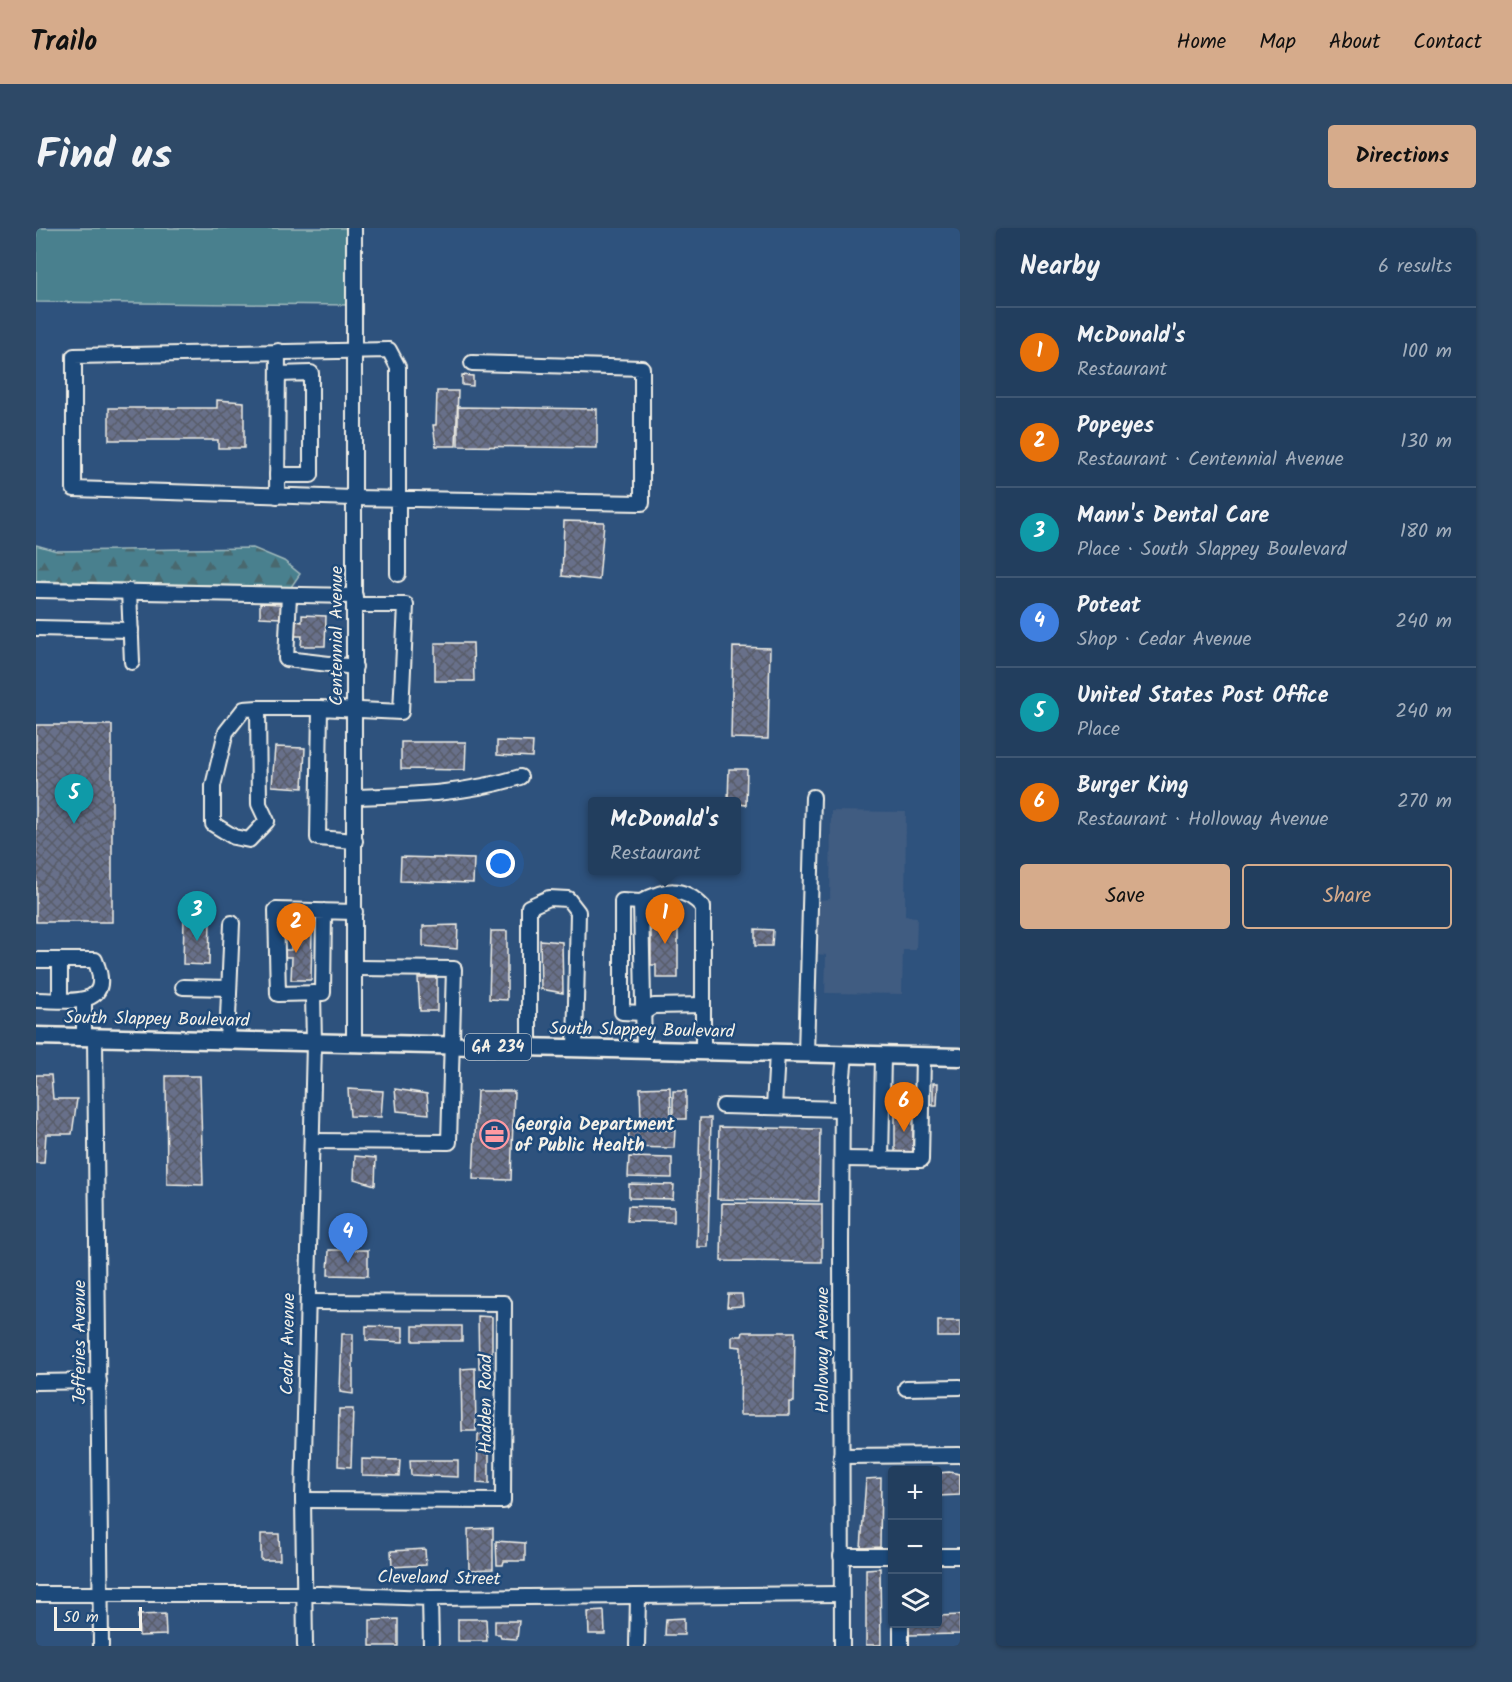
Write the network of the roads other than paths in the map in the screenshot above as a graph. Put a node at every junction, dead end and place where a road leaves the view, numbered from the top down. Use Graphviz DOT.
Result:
graph roads {
  1 [pos="354,228"];
  2 [pos="354,349"];
  3 [pos="278,351"];
  4 [pos="472,363"];
  5 [pos="278,374"];
  6 [pos="277,476"];
  7 [pos="277,496"];
  8 [pos="354,498"];
  9 [pos="396,499"];
  10 [pos="398,574"];
  11 [pos="36,590"];
  12 [pos="129,591"];
  13 [pos="289,595"];
  14 [pos="355,600"];
  15 [pos="36,628"];
  16 [pos="131,630"];
  17 [pos="132,662"];
  18 [pos="355,667"];
  19 [pos="258,708"];
  20 [pos="320,708"];
  21 [pos="355,709"];
  22 [pos="520,777"];
  23 [pos="355,797"];
  24 [pos="813,797"];
  25 [pos="355,841"];
  26 [pos="641,902"];
  27 [pos="324,911"];
  28 [pos="355,912"];
  29 [pos="232,923"];
  30 [pos="36,960"];
  31 [pos="60,960"];
  32 [pos="356,968"];
  33 [pos="183,987"];
  34 [pos="229,988"];
  35 [pos="312,993"];
  36 [pos="36,1000"];
  37 [pos="60,1000"];
  38 [pos="84,1001"];
  39 [pos="703,1005"];
  40 [pos="643,1013"];
  41 [pos="36,1036"];
  42 [pos="90,1038"];
  43 [pos="227,1041"];
  44 [pos="314,1043"];
  45 [pos="354,1044"];
  46 [pos="452,1046"];
  47 [pos="529,1047"];
  48 [pos="575,1048"];
  49 [pos="644,1050"];
  50 [pos="703,1052"];
  51 [pos="777,1053"];
  52 [pos="806,1054"];
  53 [pos="845,1054"];
  54 [pos="883,1056"];
  55 [pos="923,1056"];
  56 [pos="960,1057"];
  57 [pos="723,1106"];
  58 [pos="774,1107"];
  59 [pos="842,1109"];
  60 [pos="312,1141"];
  61 [pos="842,1159"];
  62 [pos="887,1160"];
  63 [pos="308,1302"];
  64 [pos="99,1381"];
  65 [pos="36,1382"];
  66 [pos="960,1387"];
  67 [pos="906,1388"];
  68 [pos="960,1455"];
  69 [pos="841,1456"];
  70 [pos="303,1500"];
  71 [pos="841,1556"];
  72 [pos="888,1556"];
  73 [pos="942,1556"];
  74 [pos="960,1556"];
  75 [pos="36,1594"];
  76 [pos="101,1594"];
  77 [pos="305,1594"];
  78 [pos="841,1594"];
  79 [pos="638,1597"];
  80 [pos="430,1598"];
  81 [pos="901,1628"];
  82 [pos="101,1646"];
  83 [pos="305,1646"];
  84 [pos="431,1646"];
  85 [pos="637,1646"];
  86 [pos="842,1646"];
  87 [pos="901,1646"];
  1 -- 2 [label="street, Centennial Avenue"];
  2 -- 3 [label="street"];
  2 -- 8 [label="street, Centennial Avenue"];
  2 -- 9 [label="street"];
  3 -- 5 [label="street"];
  3 -- 7 [label="street"];
  4 -- 9 [label="street"];
  5 -- 6 [label="street"];
  5 -- 6 [label="street"];
  6 -- 7 [label="street"];
  7 -- 8 [label="street"];
  8 -- 9 [label="street"];
  8 -- 14 [label="street, Centennial Avenue"];
  9 -- 10 [label="street"];
  11 -- 12 [label="street"];
  12 -- 13 [label="street"];
  12 -- 16 [label="street"];
  13 -- 14 [label="street"];
  13 -- 18 [label="street"];
  14 -- 18 [label="street, Centennial Avenue"];
  14 -- 21 [label="street"];
  15 -- 16 [label="street"];
  16 -- 17 [label="street"];
  18 -- 21 [label="street, Centennial Avenue"];
  19 -- 19 [label="street"];
  19 -- 20 [label="street"];
  20 -- 21 [label="street"];
  20 -- 25 [label="street"];
  21 -- 23 [label="street, Centennial Avenue"];
  22 -- 23 [label="street"];
  23 -- 25 [label="street, Centennial Avenue"];
  24 -- 52 [label="street"];
  25 -- 28 [label="street, Centennial Avenue"];
  26 -- 39 [label="street"];
  26 -- 40 [label="street"];
  26 -- 40 [label="street"];
  27 -- 28 [label="street"];
  27 -- 35 [label="street"];
  27 -- 35 [label="street"];
  28 -- 32 [label="street, Centennial Avenue"];
  29 -- 34 [label="street"];
  30 -- 31 [label="street"];
  31 -- 37 [label="street"];
  31 -- 38 [label="street"];
  32 -- 45 [label="street, Centennial Avenue"];
  32 -- 46 [label="street"];
  33 -- 34 [label="street"];
  34 -- 43 [label="street"];
  35 -- 44 [label="street, Cedar Avenue"];
  36 -- 37 [label="street"];
  37 -- 38 [label="street"];
  38 -- 42 [label="street, Jefferies Avenue"];
  39 -- 40 [label="street"];
  39 -- 50 [label="street"];
  40 -- 49 [label="street"];
  41 -- 42 [label="main road, South Slappey Boulevard / GA 234"];
  42 -- 43 [label="main road, South Slappey Boulevard / GA 234"];
  42 -- 64 [label="street, Jefferies Avenue"];
  43 -- 44 [label="main road, South Slappey Boulevard / GA 234"];
  44 -- 45 [label="main road, South Slappey Boulevard / GA 234"];
  44 -- 60 [label="street, Cedar Avenue"];
  45 -- 46 [label="main road, South Slappey Boulevard / GA 234"];
  46 -- 47 [label="main road, South Slappey Boulevard / GA 234"];
  46 -- 60 [label="street"];
  47 -- 48 [label="main road, South Slappey Boulevard / GA 234"];
  47 -- 48 [label="street"];
  48 -- 49 [label="main road, South Slappey Boulevard / GA 234"];
  49 -- 50 [label="main road, South Slappey Boulevard / GA 234"];
  50 -- 51 [label="main road, South Slappey Boulevard / GA 234"];
  51 -- 52 [label="main road, South Slappey Boulevard / GA 234"];
  51 -- 58 [label="street"];
  52 -- 53 [label="main road, South Slappey Boulevard / GA 234"];
  53 -- 54 [label="main road, South Slappey Boulevard / GA 234"];
  53 -- 59 [label="street, Holloway Avenue"];
  54 -- 55 [label="main road, South Slappey Boulevard / GA 234"];
  54 -- 62 [label="street"];
  55 -- 56 [label="main road, South Slappey Boulevard / GA 234"];
  55 -- 62 [label="street"];
  57 -- 58 [label="street"];
  58 -- 59 [label="street"];
  59 -- 61 [label="street, Holloway Avenue"];
  60 -- 63 [label="street, Cedar Avenue"];
  61 -- 62 [label="street"];
  61 -- 69 [label="street, Holloway Avenue"];
  63 -- 70 [label="street, Cedar Avenue"];
  63 -- 70 [label="street, Hadden Road"];
  64 -- 65 [label="street"];
  64 -- 76 [label="street, Jefferies Avenue"];
  66 -- 67 [label="street"];
  68 -- 69 [label="street"];
  69 -- 71 [label="street, Holloway Avenue"];
  70 -- 77 [label="street, Cedar Avenue"];
  71 -- 72 [label="street"];
  71 -- 78 [label="street, Holloway Avenue"];
  73 -- 74 [label="street"];
  75 -- 76 [label="street, Cleveland Street"];
  76 -- 77 [label="street, Cleveland Street"];
  76 -- 82 [label="street, Jefferies Avenue"];
  77 -- 80 [label="street, Cleveland Street"];
  77 -- 83 [label="street, Cedar Avenue"];
  78 -- 79 [label="street, Cleveland Street"];
  78 -- 86 [label="street, Holloway Avenue"];
  79 -- 80 [label="street, Cleveland Street"];
  79 -- 85 [label="street"];
  80 -- 84 [label="street"];
  81 -- 87 [label="street"];
}
